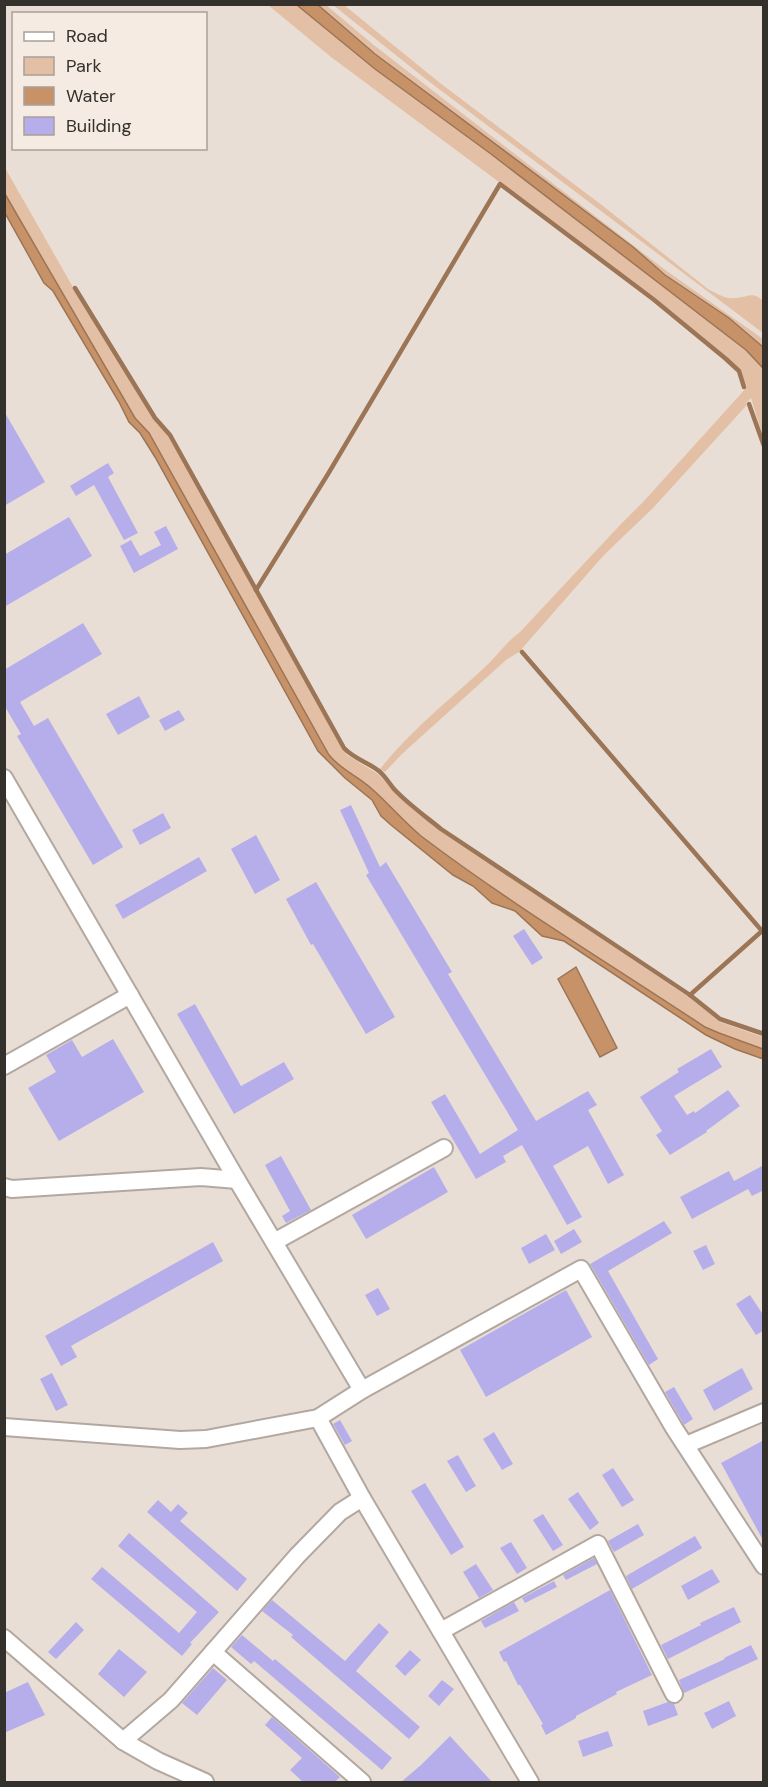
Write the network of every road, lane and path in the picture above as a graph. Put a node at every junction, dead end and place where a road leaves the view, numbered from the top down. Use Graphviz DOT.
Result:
graph roads {
  1 [pos="4,778"];
  2 [pos="130,995"];
  3 [pos="4,1066"];
  4 [pos="444,1148"];
  5 [pos="237,1180"];
  6 [pos="4,1187"];
  7 [pos="274,1242"];
  8 [pos="362,1390"];
  9 [pos="764,1412"];
  10 [pos="318,1418"];
  11 [pos="4,1427"];
  12 [pos="686,1445"];
  13 [pos="362,1498"];
  14 [pos="764,1566"];
  15 [pos="441,1631"];
  16 [pos="4,1638"];
  17 [pos="213,1652"];
  18 [pos="674,1694"];
  19 [pos="123,1741"];
  20 [pos="205,1782"];
  21 [pos="362,1782"];
  22 [pos="530,1782"];
  1 -- 2 [label="street"];
  2 -- 3 [label="street"];
  2 -- 5 [label="street"];
  4 -- 7 [label="street"];
  5 -- 6 [label="street"];
  5 -- 7 [label="street"];
  7 -- 8 [label="street"];
  8 -- 10 [label="street"];
  8 -- 12 [label="street"];
  9 -- 12 [label="street"];
  10 -- 11 [label="street"];
  10 -- 13 [label="street"];
  12 -- 14 [label="street"];
  13 -- 15 [label="street"];
  13 -- 17 [label="street"];
  15 -- 18 [label="street"];
  15 -- 22 [label="street"];
  16 -- 19 [label="street"];
  17 -- 19 [label="street"];
  17 -- 21 [label="street"];
  19 -- 20 [label="street"];
}
